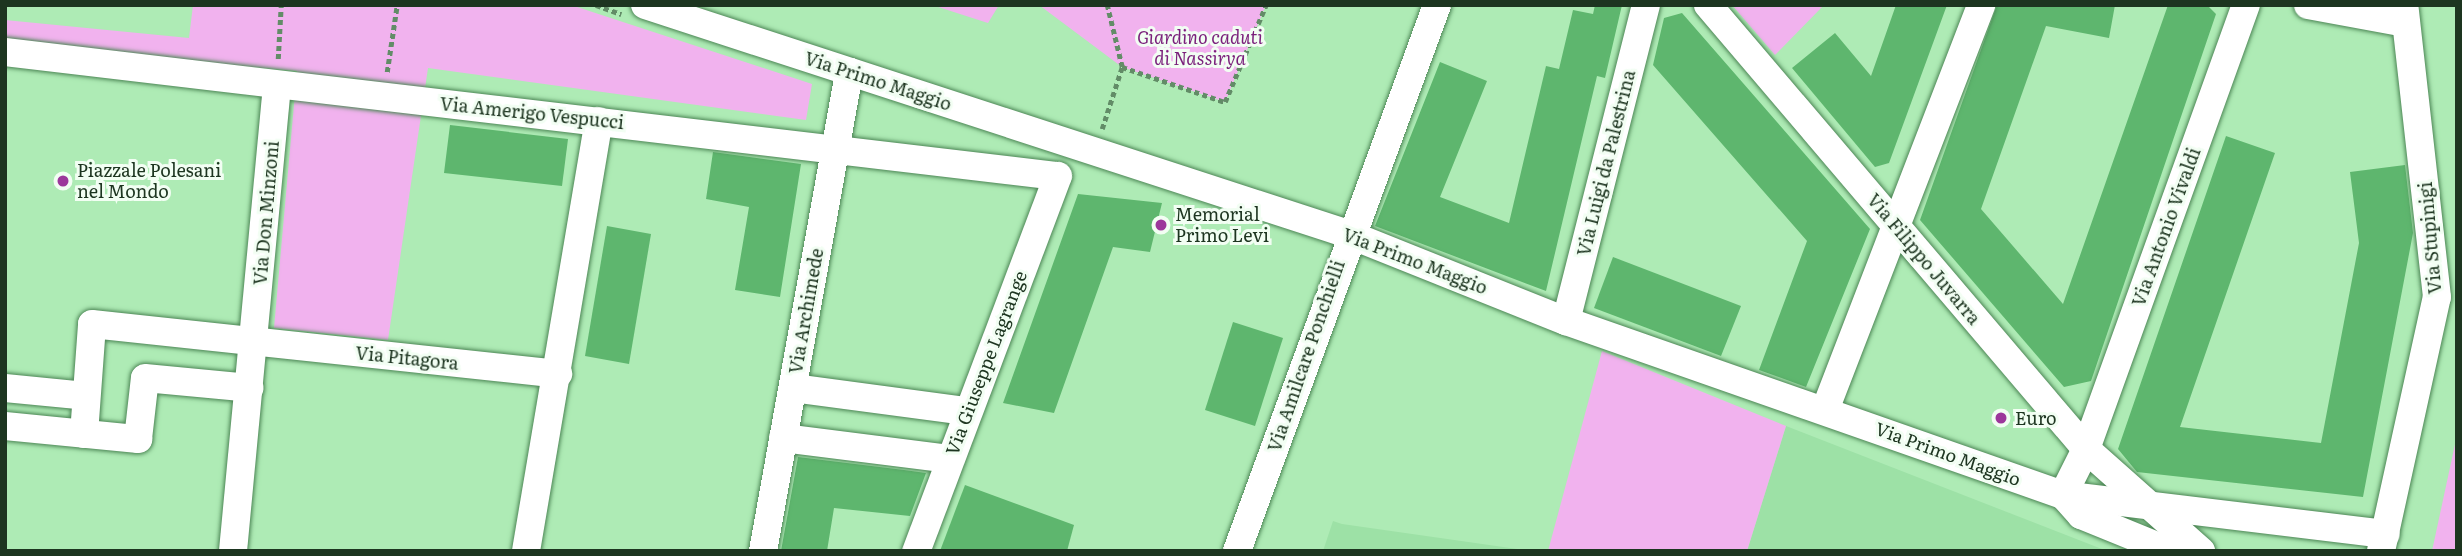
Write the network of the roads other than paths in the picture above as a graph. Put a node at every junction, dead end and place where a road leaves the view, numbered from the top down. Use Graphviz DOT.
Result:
graph roads {
  1 [pos="645,5"];
  2 [pos="1437,5"];
  3 [pos="1646,5"];
  4 [pos="1708,5"];
  5 [pos="1981,5"];
  6 [pos="2246,5"];
  7 [pos="2308,5"];
  8 [pos="2404,14"];
  9 [pos="5,52"];
  10 [pos="849,72"];
  11 [pos="277,85"];
  12 [pos="599,121"];
  13 [pos="835,146"];
  14 [pos="1058,176"];
  15 [pos="1894,223"];
  16 [pos="1348,234"];
  17 [pos="1566,321"];
  18 [pos="256,342"];
  19 [pos="558,374"];
  20 [pos="5,388"];
  21 [pos="250,388"];
  22 [pos="793,388"];
  23 [pos="86,396"];
  24 [pos="1825,410"];
  25 [pos="967,411"];
  26 [pos="5,426"];
  27 [pos="84,434"];
  28 [pos="783,438"];
  29 [pos="2086,449"];
  30 [pos="949,459"];
  31 [pos="2063,495"];
  32 [pos="2147,507"];
  33 [pos="2384,542"];
  34 [pos="233,551"];
  35 [pos="526,551"];
  36 [pos="763,551"];
  37 [pos="916,551"];
  38 [pos="1237,551"];
  39 [pos="2169,551"];
  40 [pos="2201,551"];
  1 -- 10 [label="street, Via Primo Maggio"];
  2 -- 16 [label="street, Via Amilcare Ponchielli"];
  3 -- 17 [label="street, Via Luigi da Palestrina"];
  4 -- 15 [label="street, Via Filippo Juvarra"];
  5 -- 15 [label="street"];
  6 -- 29 [label="street, Via Antonio Vivaldi"];
  7 -- 8 [label="street"];
  8 -- 33 [label="street, Via Stupinigi"];
  9 -- 11 [label="street, Via Amerigo Vespucci"];
  10 -- 13 [label="street, Via Archimede"];
  10 -- 16 [label="street, Via Primo Maggio"];
  11 -- 12 [label="street, Via Amerigo Vespucci"];
  11 -- 18 [label="street, Via Don Minzoni"];
  12 -- 13 [label="street, Via Amerigo Vespucci"];
  12 -- 19 [label="street"];
  13 -- 14 [label="street, Via Amerigo Vespucci"];
  13 -- 22 [label="street, Via Archimede"];
  14 -- 25 [label="street, Via Giuseppe Lagrange"];
  15 -- 24 [label="street"];
  15 -- 29 [label="street, Via Filippo Juvarra"];
  16 -- 17 [label="street, Via Primo Maggio"];
  16 -- 38 [label="street, Via Amilcare Ponchielli"];
  17 -- 24 [label="street, Via Primo Maggio"];
  18 -- 19 [label="street, Via Pitagora"];
  18 -- 21 [label="street, Via Don Minzoni"];
  18 -- 23 [label="street"];
  19 -- 35 [label="street"];
  20 -- 23 [label="street"];
  21 -- 27 [label="street"];
  21 -- 34 [label="street, Via Don Minzoni"];
  22 -- 25 [label="street"];
  22 -- 28 [label="street, Via Archimede"];
  23 -- 27 [label="street"];
  24 -- 31 [label="street, Via Primo Maggio"];
  25 -- 30 [label="street, Via Giuseppe Lagrange"];
  26 -- 27 [label="street"];
  28 -- 30 [label="street"];
  28 -- 36 [label="street, Via Archimede"];
  29 -- 31 [label="street, Via Antonio Vivaldi"];
  29 -- 32 [label="street, Via Filippo Juvarra"];
  30 -- 37 [label="street, Via Giuseppe Lagrange"];
  31 -- 32 [label="street"];
  31 -- 39 [label="street, Via Primo Maggio"];
  32 -- 33 [label="street"];
  32 -- 40 [label="street, Via Filippo Juvarra"];
}
